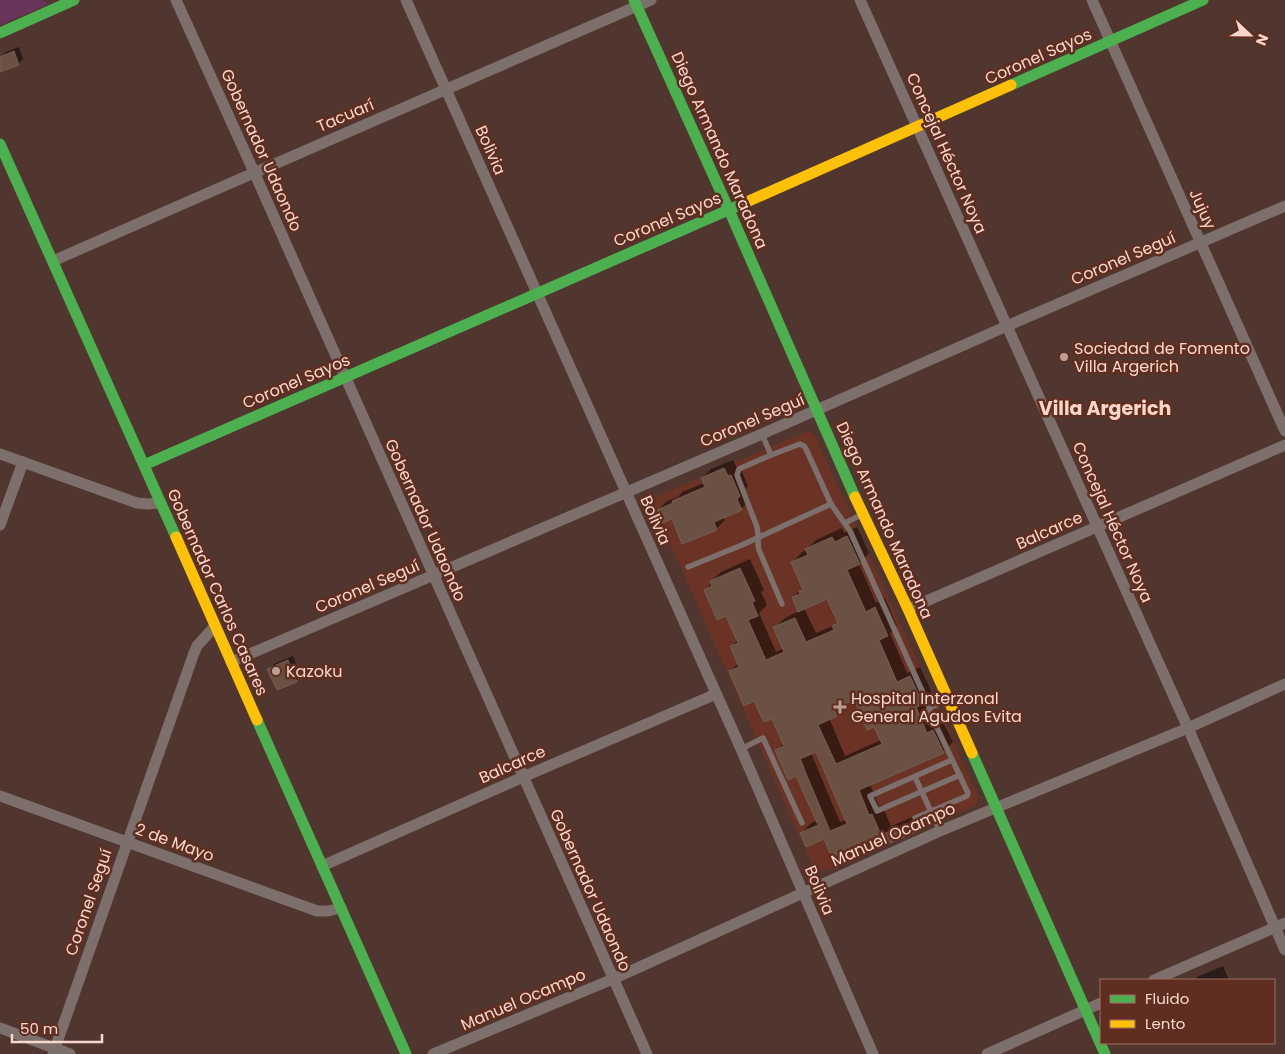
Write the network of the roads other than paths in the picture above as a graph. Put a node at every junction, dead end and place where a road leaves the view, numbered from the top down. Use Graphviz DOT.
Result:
graph roads {
  1 [pos="74,0"];
  2 [pos="176,0"];
  3 [pos="406,0"];
  4 [pos="651,0"];
  5 [pos="860,0"];
  6 [pos="1092,0"];
  7 [pos="1203,0"];
  8 [pos="635,3"];
  9 [pos="0,33"];
  10 [pos="1111,42"];
  11 [pos="447,90"];
  12 [pos="917,126"];
  13 [pos="0,144"];
  14 [pos="254,172"];
  15 [pos="1285,206"];
  16 [pos="730,210"];
  17 [pos="1200,243"];
  18 [pos="53,261"];
  19 [pos="537,293"];
  20 [pos="1007,326"];
  21 [pos="346,378"];
  22 [pos="818,410"];
  23 [pos="1285,431"];
  24 [pos="762,434"];
  25 [pos="1285,445"];
  26 [pos="0,454"];
  27 [pos="771,455"];
  28 [pos="23,462"];
  29 [pos="144,465"];
  30 [pos="626,492"];
  31 [pos="161,503"];
  32 [pos="830,504"];
  33 [pos="864,514"];
  34 [pos="845,523"];
  35 [pos="0,525"];
  36 [pos="1098,527"];
  37 [pos="758,538"];
  38 [pos="688,568"];
  39 [pos="433,576"];
  40 [pos="782,604"];
  41 [pos="908,609"];
  42 [pos="215,626"];
  43 [pos="231,662"];
  44 [pos="1285,684"];
  45 [pos="716,694"];
  46 [pos="947,700"];
  47 [pos="928,708"];
  48 [pos="1188,728"];
  49 [pos="740,749"];
  50 [pos="952,760"];
  51 [pos="960,776"];
  52 [pos="523,777"];
  53 [pos="915,777"];
  54 [pos="922,792"];
  55 [pos="0,796"];
  56 [pos="996,806"];
  57 [pos="930,811"];
  58 [pos="915,818"];
  59 [pos="802,823"];
  60 [pos="940,831"];
  61 [pos="126,842"];
  62 [pos="322,866"];
  63 [pos="803,893"];
  64 [pos="341,908"];
  65 [pos="1280,925"];
  66 [pos="1285,950"];
  67 [pos="612,978"];
  68 [pos="1156,979"];
  69 [pos="1100,1003"];
  70 [pos="1085,1010"];
  71 [pos="0,1028"];
  72 [pos="1100,1043"];
  73 [pos="54,1051"];
  74 [pos="70,1054"];
  75 [pos="406,1054"];
  76 [pos="433,1054"];
  77 [pos="646,1054"];
  78 [pos="873,1054"];
  79 [pos="987,1054"];
  1 -- 9 [label="street"];
  2 -- 14 [label="street, Gobernador Udaondo"];
  3 -- 11 [label="street, Bolivia"];
  4 -- 8 [label="street, Tacuarí"];
  5 -- 12 [label="street, Concejal Héctor Noya"];
  6 -- 10 [label="street, Jujuy"];
  7 -- 10 [label="street, Coronel Sayos"];
  8 -- 11 [label="street, Tacuarí"];
  8 -- 16 [label="street, Diego Armando Maradona"];
  10 -- 12 [label="street, Coronel Sayos"];
  10 -- 17 [label="street, Jujuy"];
  11 -- 14 [label="street, Tacuarí"];
  11 -- 19 [label="street, Bolivia"];
  12 -- 16 [label="street, Coronel Sayos"];
  12 -- 20 [label="street, Concejal Héctor Noya"];
  13 -- 18 [label="street, Gobernador Carlos Casares"];
  14 -- 18 [label="street, Tacuarí"];
  14 -- 21 [label="street, Gobernador Udaondo"];
  15 -- 17 [label="street, Coronel Seguí"];
  16 -- 19 [label="street, Coronel Sayos"];
  16 -- 22 [label="street, Diego Armando Maradona"];
  17 -- 20 [label="street, Coronel Seguí"];
  17 -- 23 [label="street, Jujuy"];
  18 -- 29 [label="street, Gobernador Carlos Casares"];
  19 -- 21 [label="street, Coronel Sayos"];
  19 -- 30 [label="street, Bolivia"];
  20 -- 22 [label="street, Coronel Seguí"];
  20 -- 36 [label="street, Concejal Héctor Noya"];
  21 -- 29 [label="street, Coronel Sayos"];
  21 -- 39 [label="street, Gobernador Udaondo"];
  22 -- 24 [label="street, Coronel Seguí"];
  22 -- 33 [label="street, Diego Armando Maradona"];
  24 -- 27 [label="lane"];
  24 -- 30 [label="street, Coronel Seguí"];
  25 -- 36 [label="street, Balcarce"];
  26 -- 28 [label="street"];
  27 -- 32 [label="lane"];
  27 -- 37 [label="lane"];
  28 -- 31 [label="street"];
  28 -- 35 [label="street"];
  29 -- 31 [label="street, Gobernador Carlos Casares"];
  30 -- 39 [label="street, Coronel Seguí"];
  30 -- 45 [label="street, Bolivia"];
  31 -- 42 [label="street, Gobernador Carlos Casares"];
  32 -- 34 [label="lane"];
  32 -- 37 [label="lane"];
  33 -- 34 [label="lane"];
  33 -- 41 [label="street, Diego Armando Maradona"];
  34 -- 47 [label="lane"];
  36 -- 41 [label="street, Balcarce"];
  36 -- 48 [label="street, Concejal Héctor Noya"];
  37 -- 38 [label="lane"];
  37 -- 40 [label="lane"];
  39 -- 43 [label="street, Coronel Seguí"];
  39 -- 52 [label="street, Gobernador Udaondo"];
  41 -- 46 [label="street, Diego Armando Maradona"];
  42 -- 43 [label="street, Gobernador Carlos Casares"];
  42 -- 61 [label="street, Coronel Seguí"];
  43 -- 62 [label="street, Gobernador Carlos Casares"];
  44 -- 48 [label="street, Manuel Ocampo"];
  45 -- 49 [label="street, Bolivia"];
  45 -- 52 [label="street, Balcarce"];
  46 -- 47 [label="lane"];
  46 -- 56 [label="street, Diego Armando Maradona"];
  47 -- 50 [label="lane"];
  48 -- 56 [label="street, Manuel Ocampo"];
  48 -- 65 [label="street, Concejal Héctor Noya"];
  49 -- 59 [label="lane"];
  49 -- 63 [label="street, Bolivia"];
  50 -- 51 [label="lane"];
  50 -- 53 [label="lane"];
  51 -- 54 [label="lane"];
  51 -- 57 [label="lane"];
  52 -- 62 [label="street, Balcarce"];
  52 -- 67 [label="street, Gobernador Udaondo"];
  53 -- 54 [label="lane"];
  53 -- 54 [label="lane"];
  54 -- 57 [label="lane"];
  55 -- 61 [label="street, 2 de Mayo"];
  56 -- 60 [label="street, Manuel Ocampo"];
  56 -- 70 [label="street, Diego Armando Maradona"];
  57 -- 58 [label="lane"];
  57 -- 60 [label="lane"];
  60 -- 63 [label="street, Manuel Ocampo"];
  61 -- 64 [label="street, 2 de Mayo"];
  61 -- 73 [label="street, Coronel Seguí"];
  62 -- 64 [label="street, Gobernador Carlos Casares"];
  63 -- 67 [label="street, Manuel Ocampo"];
  63 -- 78 [label="street, Bolivia"];
  64 -- 75 [label="street, Gobernador Carlos Casares"];
  65 -- 66 [label="street, Concejal Héctor Noya"];
  65 -- 68 [label="street"];
  67 -- 76 [label="street, Manuel Ocampo"];
  67 -- 77 [label="street, Gobernador Udaondo"];
  69 -- 70 [label="street"];
  70 -- 72 [label="street, Diego Armando Maradona"];
  70 -- 79 [label="street"];
  71 -- 73 [label="street"];
  73 -- 74 [label="street"];
}
